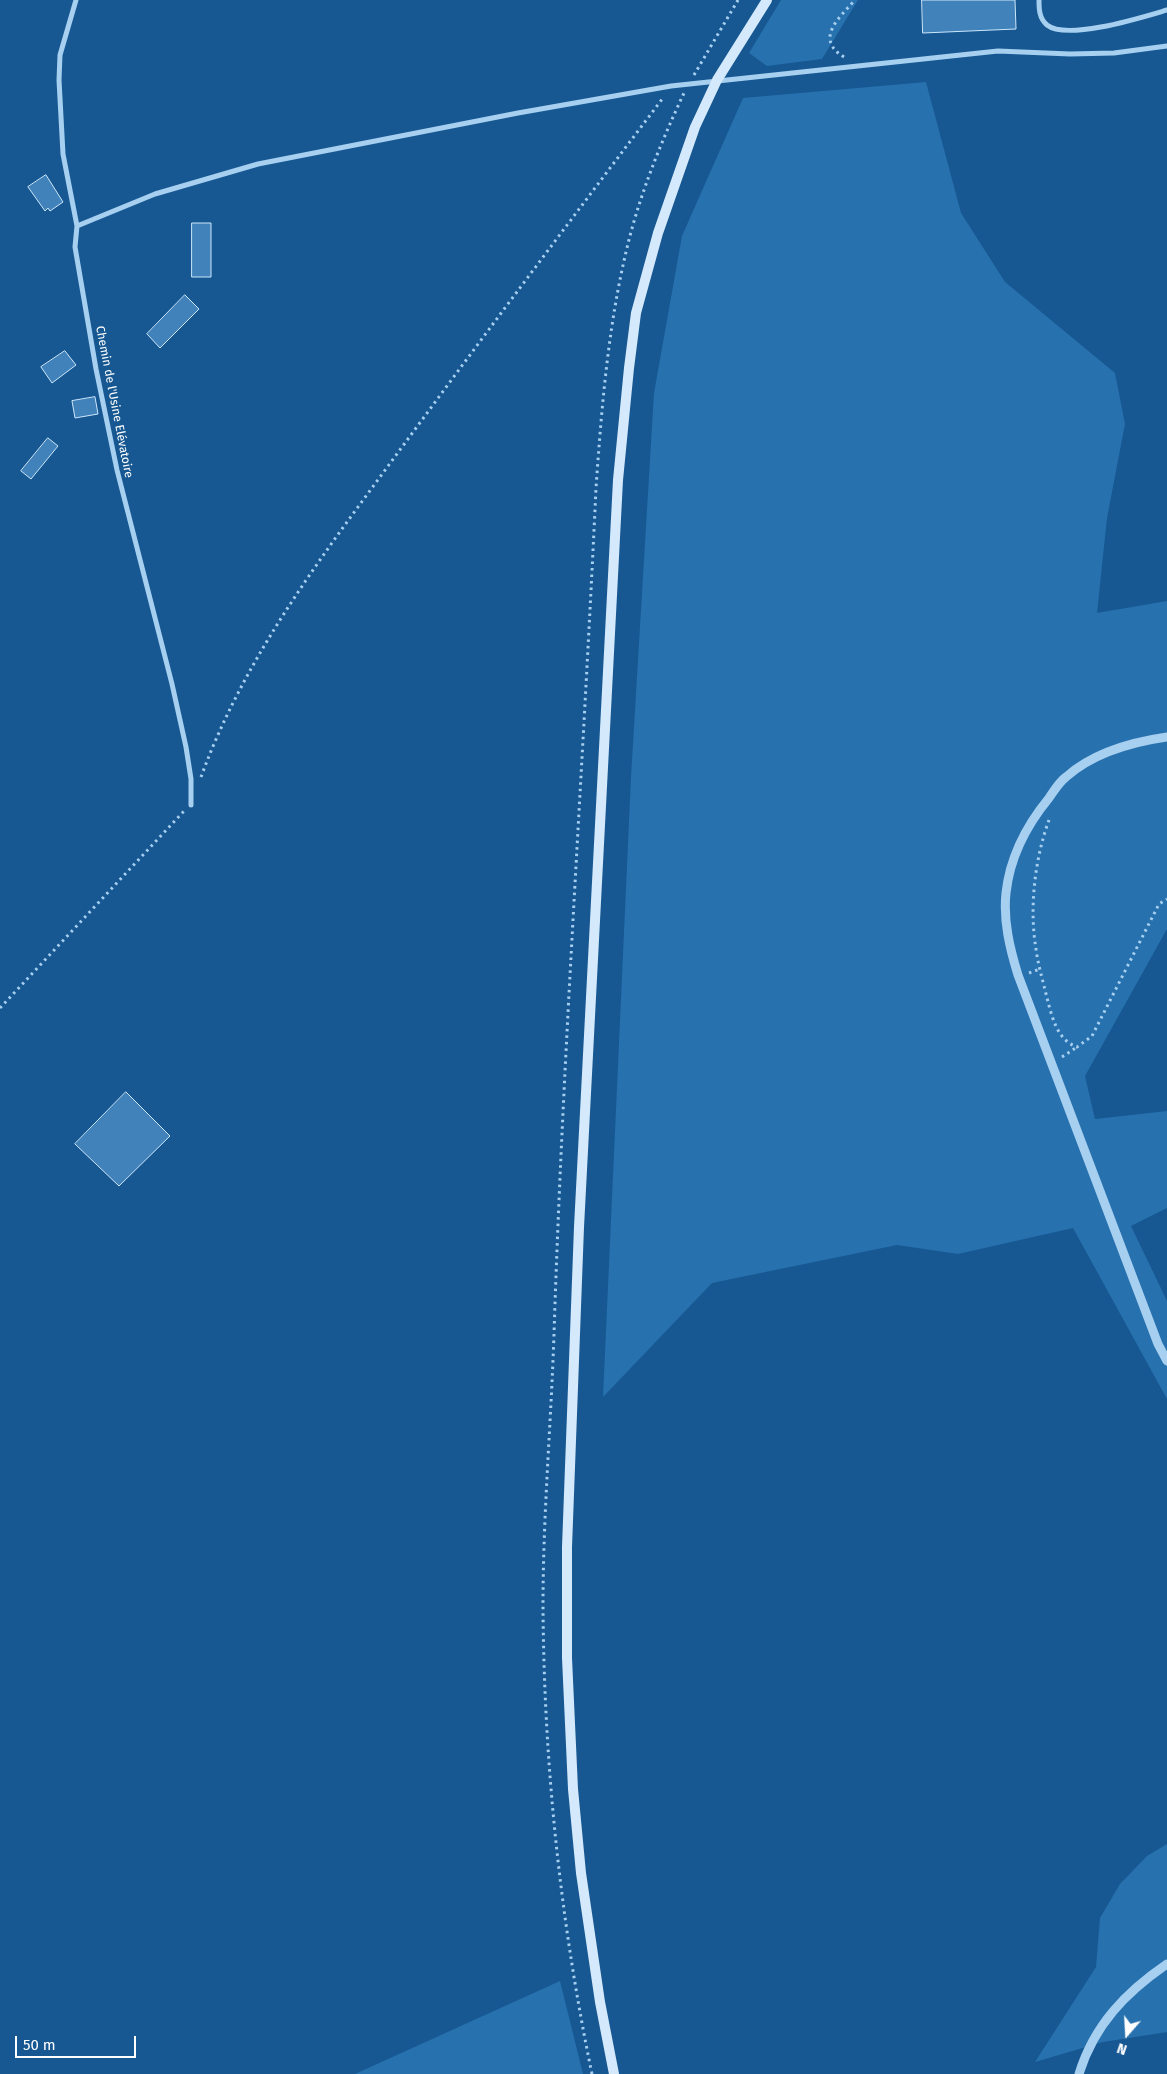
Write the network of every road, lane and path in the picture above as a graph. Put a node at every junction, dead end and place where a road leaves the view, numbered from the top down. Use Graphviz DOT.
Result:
graph roads {
  1 [pos="76,0"];
  2 [pos="767,0"];
  3 [pos="855,0"];
  4 [pos="1039,0"];
  5 [pos="1167,10"];
  6 [pos="1167,46"];
  7 [pos="862,64"];
  8 [pos="717,80"];
  9 [pos="671,86"];
  10 [pos="77,226"];
  11 [pos="1167,737"];
  12 [pos="200,780"];
  13 [pos="191,805"];
  14 [pos="1050,819"];
  15 [pos="1167,899"];
  16 [pos="0,1008"];
  17 [pos="1077,1047"];
  18 [pos="1052,1066"];
  19 [pos="1167,1361"];
  20 [pos="1167,1964"];
  21 [pos="614,2074"];
  22 [pos="1078,2074"];
  1 -- 10 [label="street, Chemin de l'Usine Elévatoire"];
  2 -- 8 [label="main road"];
  3 -- 7 [label="path"];
  4 -- 5 [label="street"];
  6 -- 7 [label="street"];
  7 -- 8 [label="street"];
  8 -- 9 [label="street"];
  8 -- 21 [label="main road"];
  9 -- 10 [label="street"];
  9 -- 12 [label="path"];
  10 -- 13 [label="street, Chemin de l'Usine Elévatoire"];
  11 -- 18 [label="street"];
  13 -- 16 [label="path"];
  14 -- 17 [label="path"];
  15 -- 17 [label="path"];
  17 -- 18 [label="path"];
  18 -- 19 [label="street"];
  20 -- 22 [label="street"];
}
